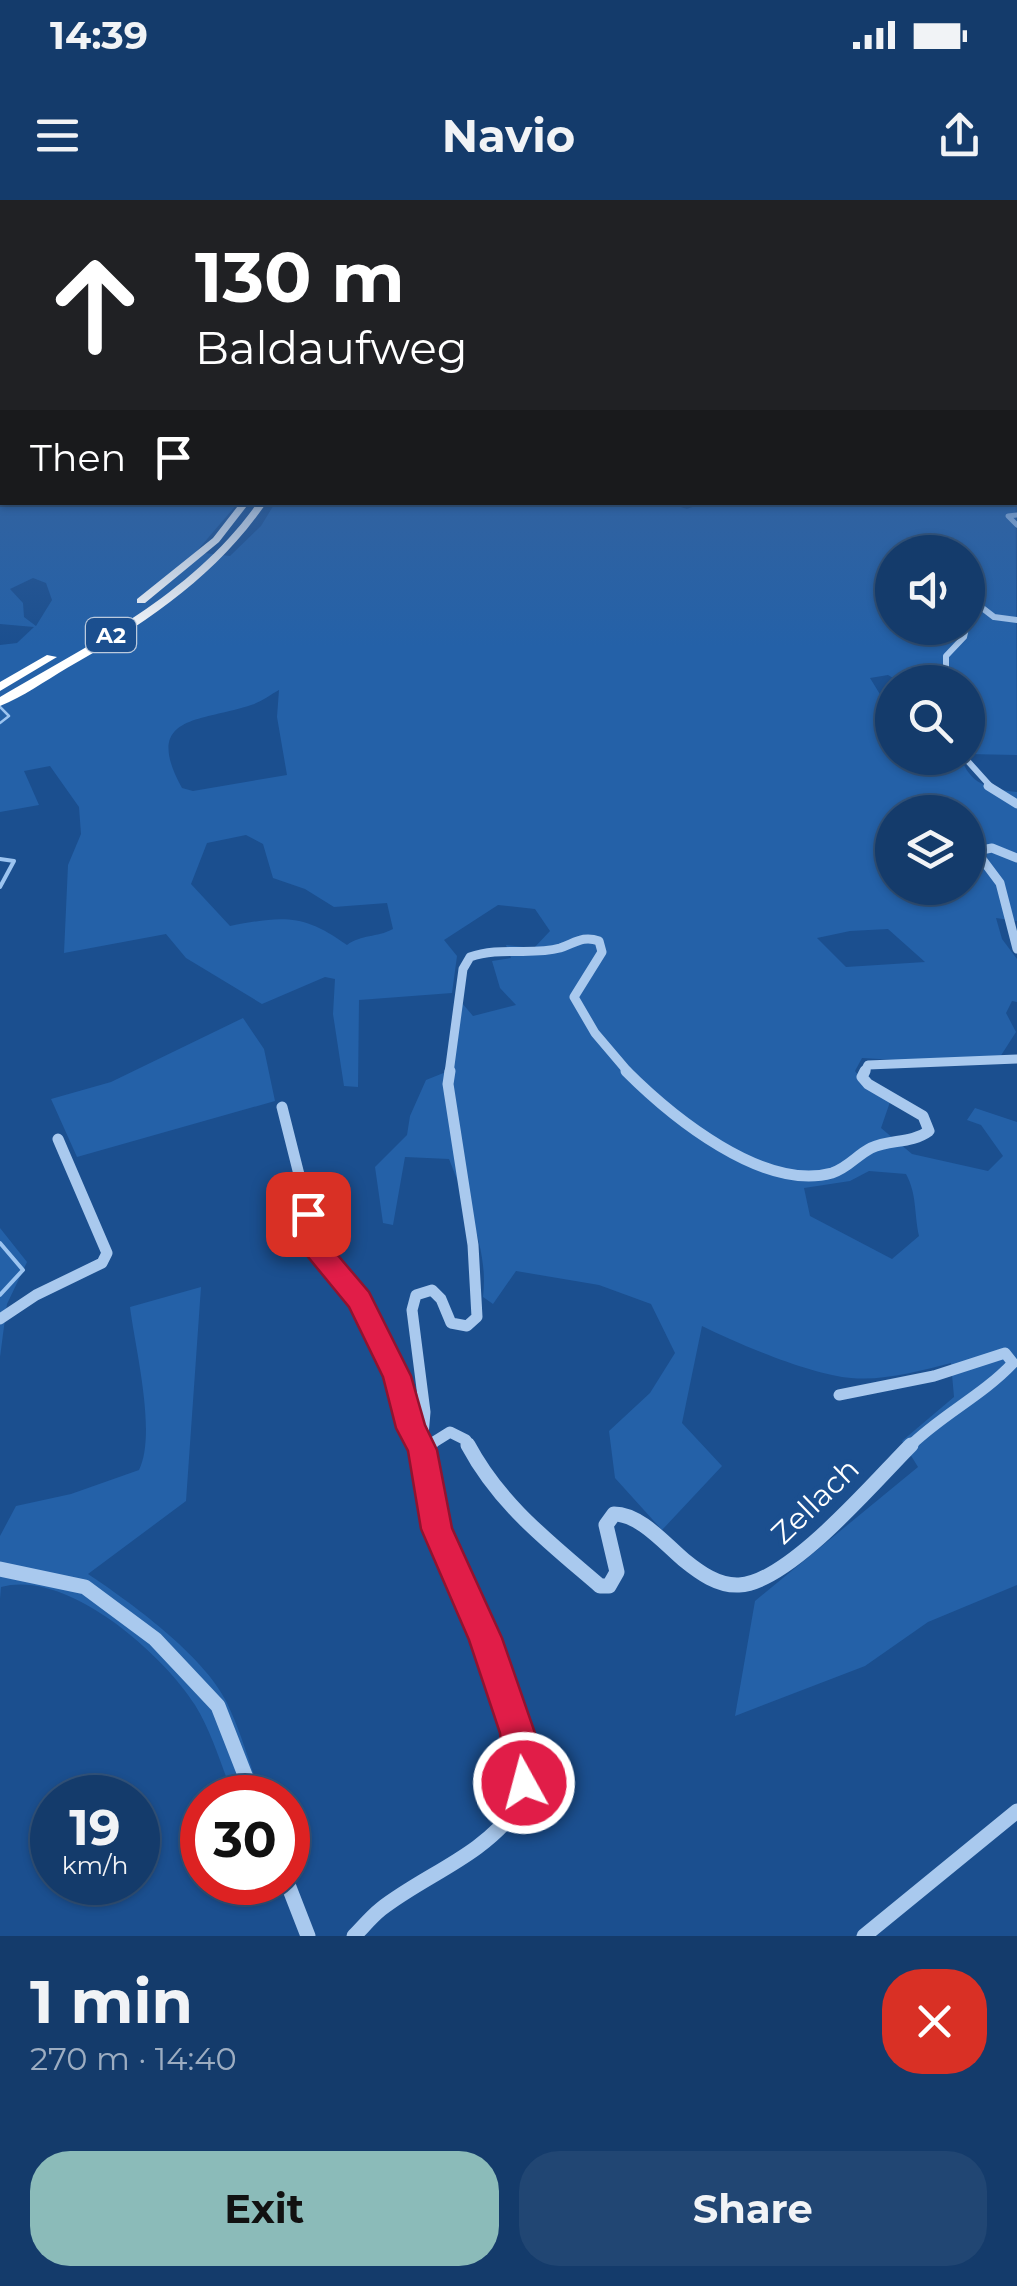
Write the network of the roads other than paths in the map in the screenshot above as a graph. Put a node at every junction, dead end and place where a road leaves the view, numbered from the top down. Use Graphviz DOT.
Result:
graph roads {
  1 [pos="243,505"];
  2 [pos="261,505"];
  3 [pos="1017,515"];
  4 [pos="1017,525"];
  5 [pos="985,610"];
  6 [pos="1017,620"];
  7 [pos="0,687"];
  8 [pos="0,702"];
  9 [pos="978,775"];
  10 [pos="1017,804"];
  11 [pos="1017,858"];
  12 [pos="1017,949"];
  13 [pos="1017,1059"];
  14 [pos="282,1107"];
  15 [pos="58,1139"];
  16 [pos="0,1319"];
  17 [pos="839,1395"];
  18 [pos="422,1450"];
  19 [pos="0,1569"];
  20 [pos="245,1775"];
  21 [pos="1017,1811"];
  22 [pos="296,1905"];
  23 [pos="308,1936"];
  24 [pos="354,1936"];
  25 [pos="864,1936"];
  1 -- 7 [label="highway, A2"];
  2 -- 8 [label="highway, A2"];
  3 -- 4 [label="street"];
  5 -- 6 [label="street"];
  9 -- 10 [label="street"];
  11 -- 12 [label="street"];
  13 -- 18 [label="street"];
  14 -- 18 [label="street"];
  15 -- 16 [label="street"];
  17 -- 18 [label="street, Zellach"];
  18 -- 24 [label="street"];
  19 -- 20 [label="street"];
  21 -- 25 [label="street"];
  22 -- 23 [label="street"];
}
